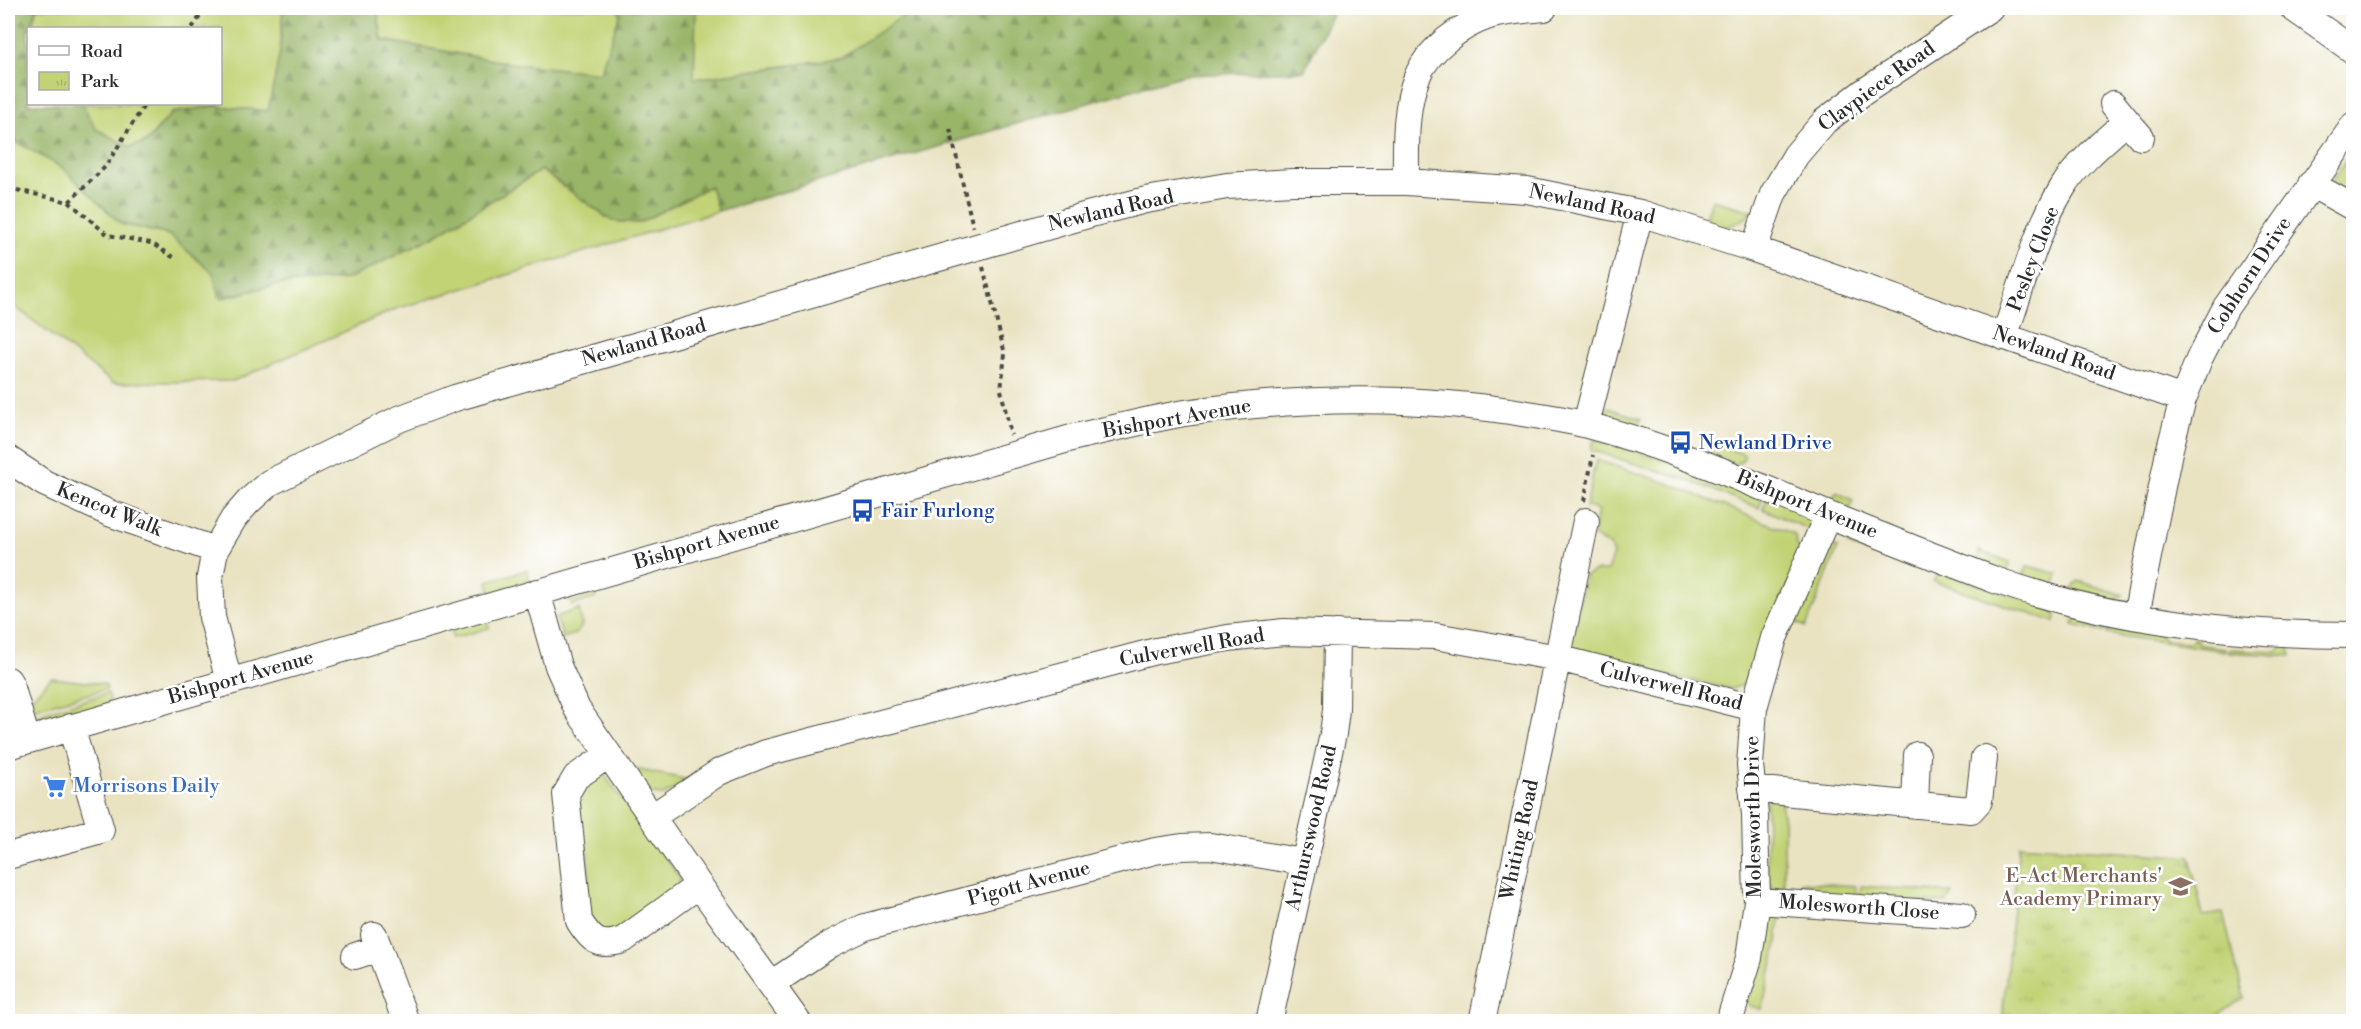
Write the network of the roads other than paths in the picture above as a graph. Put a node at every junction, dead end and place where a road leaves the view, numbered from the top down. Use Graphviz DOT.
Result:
graph roads {
  1 [pos="1544,8"];
  2 [pos="1990,8"];
  3 [pos="2293,8"];
  4 [pos="2354,51"];
  5 [pos="2127,121"];
  6 [pos="2354,125"];
  7 [pos="1406,182"];
  8 [pos="2311,184"];
  9 [pos="2354,208"];
  10 [pos="1640,213"];
  11 [pos="1754,249"];
  12 [pos="2004,337"];
  13 [pos="2183,399"];
  14 [pos="1586,424"];
  15 [pos="8,459"];
  16 [pos="1828,515"];
  17 [pos="1586,520"];
  18 [pos="215,550"];
  19 [pos="537,592"];
  20 [pos="2136,616"];
  21 [pos="1337,633"];
  22 [pos="2354,635"];
  23 [pos="1558,658"];
  24 [pos="8,680"];
  25 [pos="229,681"];
  26 [pos="1754,708"];
  27 [pos="71,727"];
  28 [pos="17,743"];
  29 [pos="608,755"];
  30 [pos="1917,755"];
  31 [pos="1984,758"];
  32 [pos="1752,789"];
  33 [pos="1915,804"];
  34 [pos="652,817"];
  35 [pos="8,856"];
  36 [pos="1303,862"];
  37 [pos="699,885"];
  38 [pos="1757,901"];
  39 [pos="1962,915"];
  40 [pos="355,956"];
  41 [pos="771,984"];
  42 [pos="406,1022"];
  43 [pos="798,1022"];
  44 [pos="1269,1022"];
  45 [pos="1482,1022"];
  46 [pos="1730,1022"];
  1 -- 7 [label="street"];
  2 -- 11 [label="street, Claypiece Road"];
  3 -- 4 [label="street"];
  5 -- 12 [label="street, Pesley Close"];
  6 -- 8 [label="street, Cobhorn Drive"];
  7 -- 10 [label="street, Newland Road"];
  7 -- 18 [label="street, Newland Road"];
  8 -- 9 [label="street"];
  8 -- 13 [label="street, Cobhorn Drive"];
  10 -- 11 [label="street, Newland Road"];
  10 -- 14 [label="street"];
  11 -- 12 [label="street, Newland Road"];
  12 -- 13 [label="street, Newland Road"];
  13 -- 20 [label="street, Cobhorn Drive"];
  14 -- 16 [label="street, Bishport Avenue"];
  14 -- 19 [label="street, Bishport Avenue"];
  15 -- 18 [label="street, Kencot Walk"];
  16 -- 20 [label="street, Bishport Avenue"];
  16 -- 26 [label="street, Molesworth Drive"];
  17 -- 23 [label="street, Whiting Road"];
  18 -- 25 [label="street, Newland Road"];
  19 -- 25 [label="street, Bishport Avenue"];
  19 -- 29 [label="street"];
  20 -- 22 [label="street, Bishport Avenue"];
  21 -- 23 [label="street, Culverwell Road"];
  21 -- 34 [label="street, Culverwell Road"];
  21 -- 36 [label="street, Arthurswood Road"];
  23 -- 26 [label="street, Culverwell Road"];
  23 -- 45 [label="street, Whiting Road"];
  24 -- 28 [label="street"];
  25 -- 27 [label="street, Bishport Avenue"];
  26 -- 32 [label="street, Molesworth Drive"];
  27 -- 28 [label="street, Bishport Avenue"];
  27 -- 35 [label="street"];
  29 -- 34 [label="street"];
  29 -- 37 [label="street"];
  30 -- 33 [label="street"];
  31 -- 33 [label="street"];
  32 -- 33 [label="street"];
  32 -- 38 [label="street, Molesworth Drive"];
  34 -- 37 [label="street"];
  36 -- 41 [label="street, Pigott Avenue"];
  36 -- 44 [label="street, Arthurswood Road"];
  37 -- 41 [label="street"];
  38 -- 39 [label="street, Molesworth Close"];
  38 -- 46 [label="street, Molesworth Drive"];
  40 -- 42 [label="street"];
  41 -- 43 [label="street"];
}
